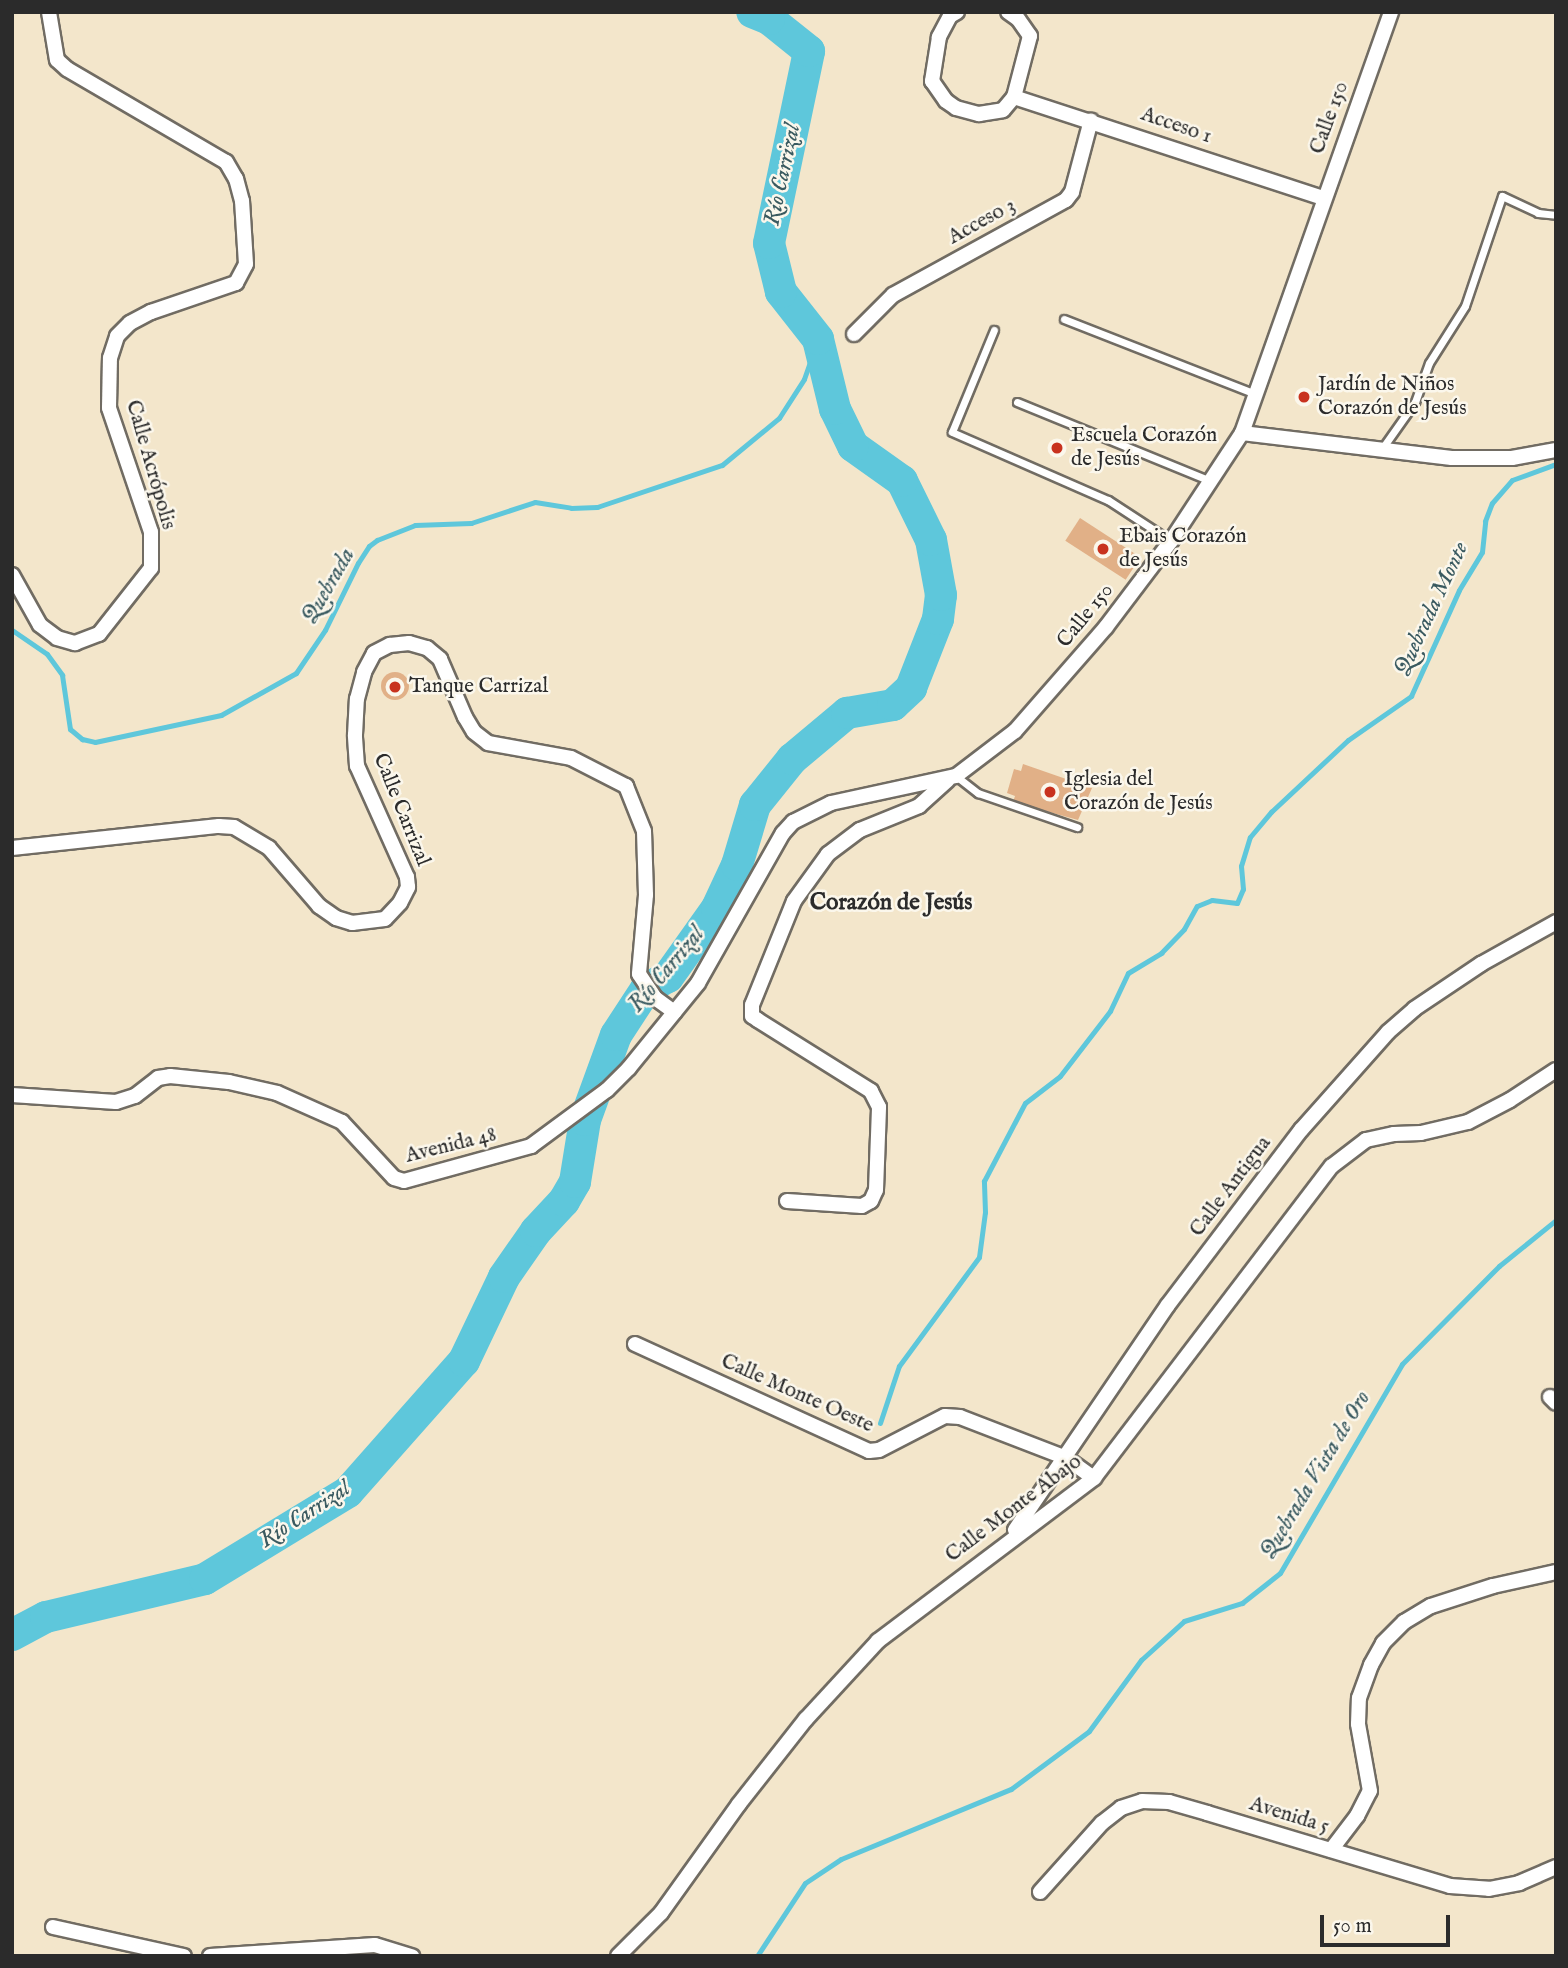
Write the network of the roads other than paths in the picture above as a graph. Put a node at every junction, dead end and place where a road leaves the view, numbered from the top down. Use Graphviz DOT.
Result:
graph roads {
  1 [pos="49,12"];
  2 [pos="957,12"];
  3 [pos="1008,12"];
  4 [pos="1391,12"];
  5 [pos="1014,97"];
  6 [pos="1091,120"];
  7 [pos="1324,198"];
  8 [pos="1556,215"];
  9 [pos="1065,319"];
  10 [pos="994,330"];
  11 [pos="853,334"];
  12 [pos="1255,394"];
  13 [pos="1017,402"];
  14 [pos="1242,433"];
  15 [pos="1380,450"];
  16 [pos="1556,450"];
  17 [pos="1212,481"];
  18 [pos="1171,541"];
  19 [pos="12,575"];
  20 [pos="952,778"];
  21 [pos="1077,827"];
  22 [pos="12,848"];
  23 [pos="1556,922"];
  24 [pos="674,1012"];
  25 [pos="1556,1070"];
  26 [pos="12,1095"];
  27 [pos="788,1201"];
  28 [pos="635,1344"];
  29 [pos="1066,1458"];
  30 [pos="1094,1478"];
  31 [pos="1006,1542"];
  32 [pos="1556,1572"];
  33 [pos="1331,1850"];
  34 [pos="1556,1867"];
  35 [pos="1040,1892"];
  36 [pos="52,1927"];
  37 [pos="184,1956"];
  38 [pos="210,1956"];
  39 [pos="412,1956"];
  40 [pos="618,1956"];
  1 -- 19 [label="street, Calle Acrópolis"];
  2 -- 5 [label="street"];
  3 -- 5 [label="street"];
  4 -- 7 [label="street, Calle 150"];
  5 -- 6 [label="street, Acceso 1"];
  6 -- 7 [label="street, Acceso 1"];
  6 -- 11 [label="street, Acceso 3"];
  7 -- 12 [label="street, Calle 150"];
  8 -- 15 [label="lane"];
  9 -- 12 [label="lane"];
  10 -- 18 [label="lane"];
  12 -- 14 [label="street, Calle 150"];
  13 -- 17 [label="lane"];
  14 -- 15 [label="street"];
  14 -- 17 [label="street, Calle 150"];
  15 -- 16 [label="street"];
  17 -- 18 [label="street, Calle 150"];
  18 -- 20 [label="street, Calle 150"];
  20 -- 21 [label="lane"];
  20 -- 24 [label="street, Calle 150"];
  20 -- 27 [label="street"];
  22 -- 24 [label="street, Calle Carrizal"];
  23 -- 29 [label="street, Calle Antigua"];
  24 -- 26 [label="street, Avenida 48"];
  25 -- 30 [label="street, Calle Monte Abajo"];
  28 -- 29 [label="street, Calle Monte Oeste"];
  29 -- 30 [label="street, Calle Monte Oeste"];
  29 -- 31 [label="street, Calle Antigua"];
  30 -- 31 [label="street, Calle Monte Abajo"];
  31 -- 40 [label="street, Calle Monte Abajo"];
  32 -- 33 [label="street"];
  33 -- 34 [label="street, Avenida 5"];
  33 -- 35 [label="street, Avenida 5"];
  36 -- 37 [label="street"];
  38 -- 39 [label="street"];
}
